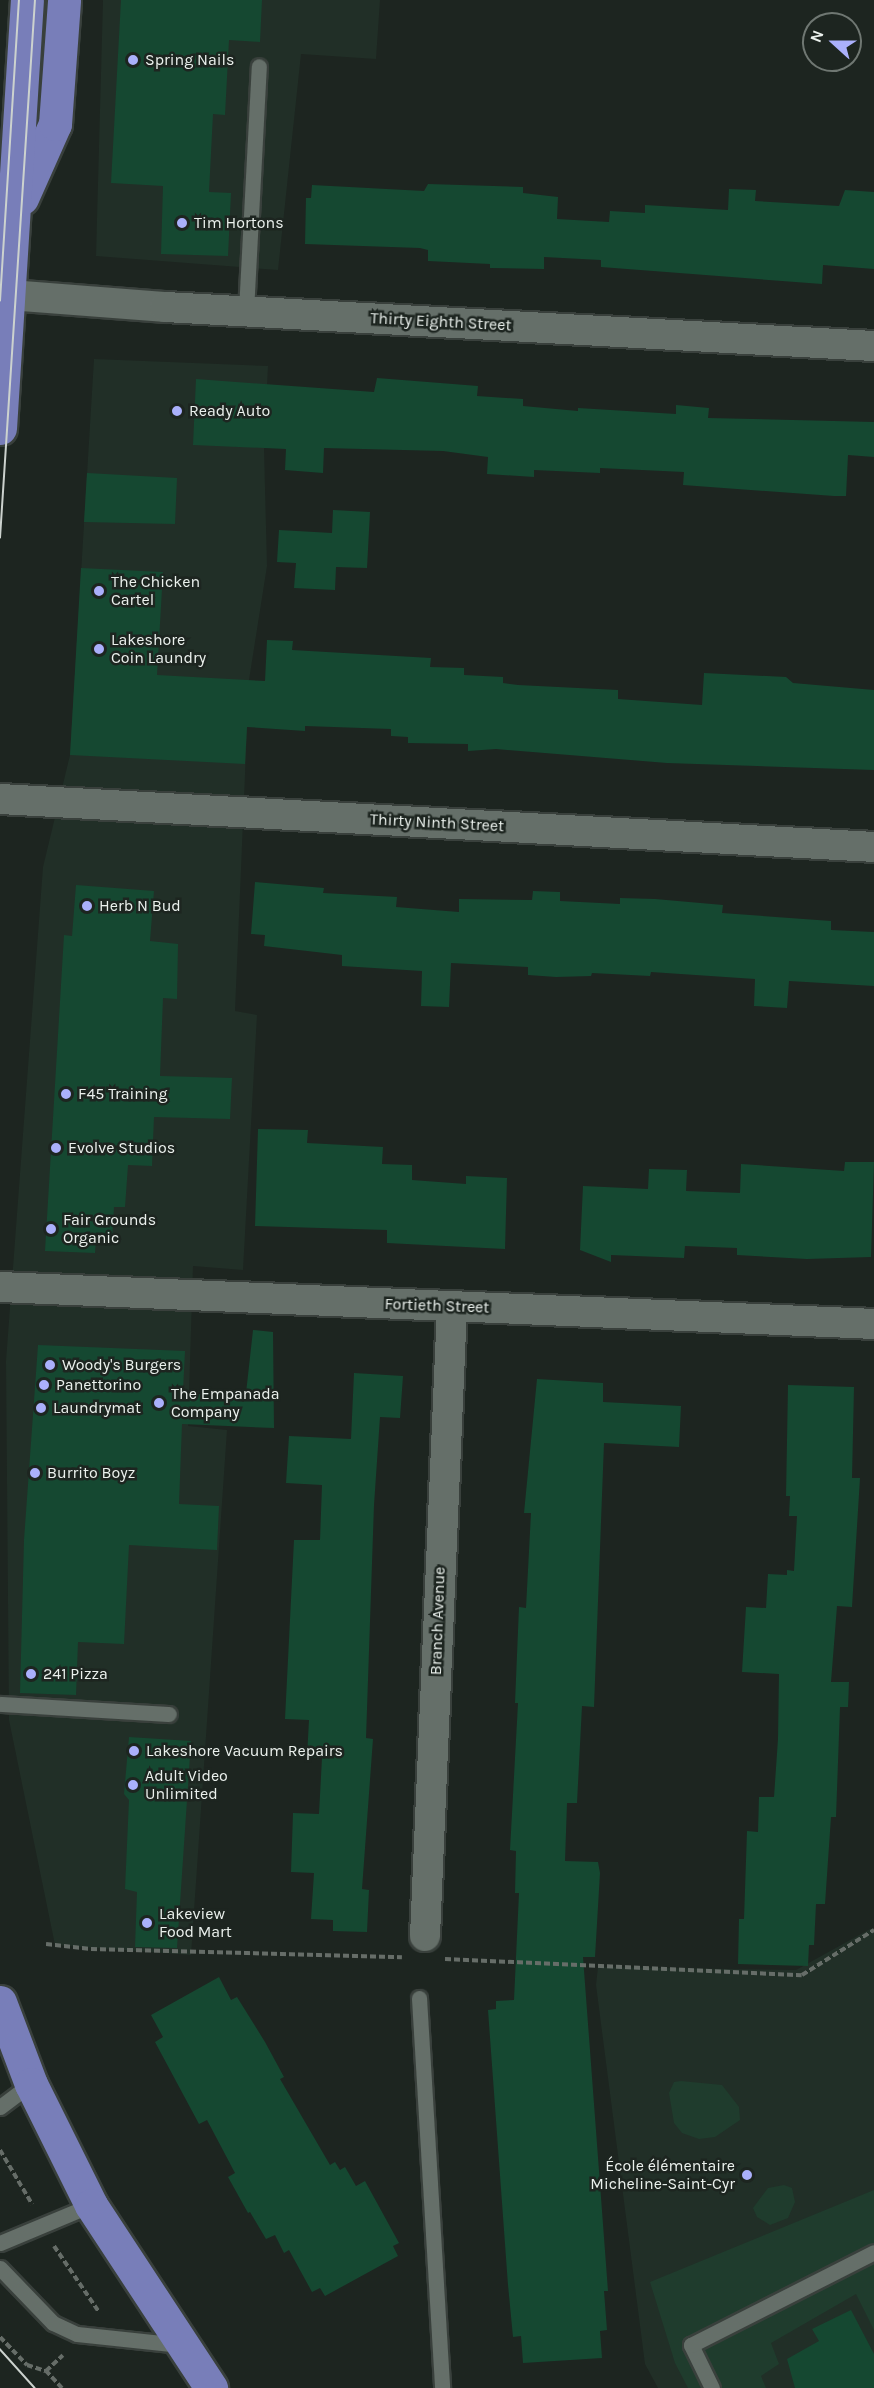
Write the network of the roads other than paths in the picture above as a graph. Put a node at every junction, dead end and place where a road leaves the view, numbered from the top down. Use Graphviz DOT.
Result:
graph roads {
  1 [pos="27,0"];
  2 [pos="63,0"];
  3 [pos="12,65"];
  4 [pos="259,66"];
  5 [pos="13,219"];
  6 [pos="4,294"];
  7 [pos="246,311"];
  8 [pos="874,346"];
  9 [pos="0,428"];
  10 [pos="0,799"];
  11 [pos="874,847"];
  12 [pos="0,1287"];
  13 [pos="452,1307"];
  14 [pos="874,1324"];
  15 [pos="0,1704"];
  16 [pos="169,1714"];
  17 [pos="424,1950"];
  18 [pos="419,1998"];
  19 [pos="0,2002"];
  20 [pos="31,2084"];
  21 [pos="0,2106"];
  22 [pos="91,2205"];
  23 [pos="0,2243"];
  24 [pos="874,2252"];
  25 [pos="0,2268"];
  26 [pos="180,2345"];
  27 [pos="211,2388"];
  28 [pos="442,2388"];
  29 [pos="712,2388"];
  1 -- 3 [label="main road"];
  2 -- 5 [label="main road"];
  3 -- 5 [label="main road"];
  4 -- 7 [label="lane"];
  5 -- 6 [label="main road"];
  6 -- 7 [label="street, Thirty Eighth Street"];
  6 -- 9 [label="main road"];
  7 -- 8 [label="street, Thirty Eighth Street"];
  10 -- 11 [label="street, Thirty Ninth Street"];
  12 -- 13 [label="street, Fortieth Street"];
  13 -- 14 [label="street, Fortieth Street"];
  13 -- 17 [label="street, Branch Avenue"];
  15 -- 16 [label="lane"];
  18 -- 28 [label="lane"];
  19 -- 20 [label="main road"];
  20 -- 21 [label="lane"];
  20 -- 22 [label="main road"];
  22 -- 23 [label="lane"];
  22 -- 26 [label="main road"];
  24 -- 29 [label="lane"];
  25 -- 26 [label="lane"];
  26 -- 27 [label="main road"];
}
